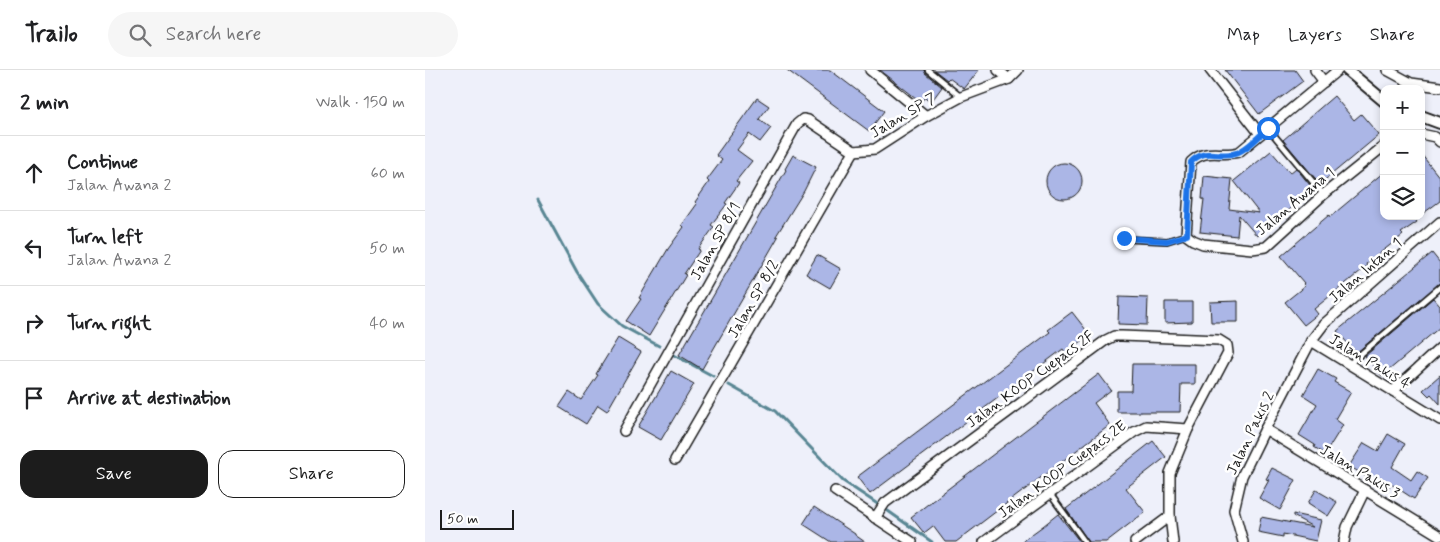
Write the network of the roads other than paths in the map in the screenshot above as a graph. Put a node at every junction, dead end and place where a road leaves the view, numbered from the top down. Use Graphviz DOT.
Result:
graph roads {
  1 [pos="870,70"];
  2 [pos="928,70"];
  3 [pos="998,70"];
  4 [pos="1019,70"];
  5 [pos="1209,70"];
  6 [pos="1315,70"];
  7 [pos="1339,70"];
  8 [pos="1347,70"];
  9 [pos="1387,70"];
  10 [pos="1009,79"];
  11 [pos="1324,82"];
  12 [pos="1440,87"];
  13 [pos="961,97"];
  14 [pos="1380,99"];
  15 [pos="926,116"];
  16 [pos="1425,118"];
  17 [pos="1440,124"];
  18 [pos="1268,128"];
  19 [pos="1260,134"];
  20 [pos="1425,135"];
  21 [pos="1440,142"];
  22 [pos="1380,149"];
  23 [pos="854,151"];
  24 [pos="1323,195"];
  25 [pos="1440,222"];
  26 [pos="1187,235"];
  27 [pos="1124,238"];
  28 [pos="1440,287"];
  29 [pos="1311,341"];
  30 [pos="1440,348"];
  31 [pos="1349,364"];
  32 [pos="1393,391"];
  33 [pos="1439,416"];
  34 [pos="1188,429"];
  35 [pos="1265,429"];
  36 [pos="624,431"];
  37 [pos="675,460"];
  38 [pos="1365,490"];
  39 [pos="835,491"];
  40 [pos="1050,494"];
  41 [pos="1169,516"];
  42 [pos="875,518"];
  43 [pos="1440,536"];
  44 [pos="912,542"];
  45 [pos="984,542"];
  46 [pos="1085,542"];
  47 [pos="1135,542"];
  48 [pos="1173,542"];
  49 [pos="1243,542"];
  50 [pos="1344,542"];
  1 -- 15 [label="street"];
  2 -- 13 [label="lane"];
  3 -- 10 [label="street"];
  4 -- 10 [label="street, Jalan SP 7"];
  5 -- 19 [label="street"];
  6 -- 11 [label="street"];
  7 -- 11 [label="street"];
  8 -- 14 [label="street"];
  9 -- 12 [label="street"];
  10 -- 13 [label="street, Jalan SP 7"];
  11 -- 18 [label="street"];
  13 -- 15 [label="street, Jalan SP 7"];
  15 -- 23 [label="street, Jalan SP 7"];
  16 -- 17 [label="street"];
  18 -- 19 [label="street"];
  18 -- 24 [label="lane"];
  19 -- 26 [label="street"];
  20 -- 21 [label="street"];
  22 -- 24 [label="street, Jalan Awana 1"];
  23 -- 36 [label="street, Jalan SP 8/1"];
  23 -- 37 [label="street, Jalan SP 8/2"];
  24 -- 26 [label="street, Jalan Awana 1"];
  25 -- 29 [label="street, Jalan Intan 1"];
  26 -- 27 [label="lane"];
  28 -- 31 [label="lane"];
  29 -- 31 [label="street, Jalan Pakis 4"];
  29 -- 35 [label="street, Jalan Pakis 2"];
  30 -- 32 [label="street"];
  31 -- 32 [label="street, Jalan Pakis 4"];
  32 -- 33 [label="street, Jalan Pakis 4"];
  34 -- 40 [label="street, Jalan KOOP Cuepacs 2E"];
  34 -- 41 [label="street"];
  34 -- 42 [label="street, Jalan KOOP Cuepacs 2F"];
  35 -- 38 [label="street, Jalan Pakis 3"];
  35 -- 49 [label="street, Jalan Pakis 2"];
  38 -- 43 [label="street, Jalan Pakis 3"];
  38 -- 50 [label="street"];
  39 -- 42 [label="street"];
  40 -- 45 [label="street, Jalan KOOP Cuepacs 2E"];
  40 -- 46 [label="lane"];
  41 -- 47 [label="street"];
  41 -- 48 [label="street"];
  42 -- 44 [label="street"];
}
